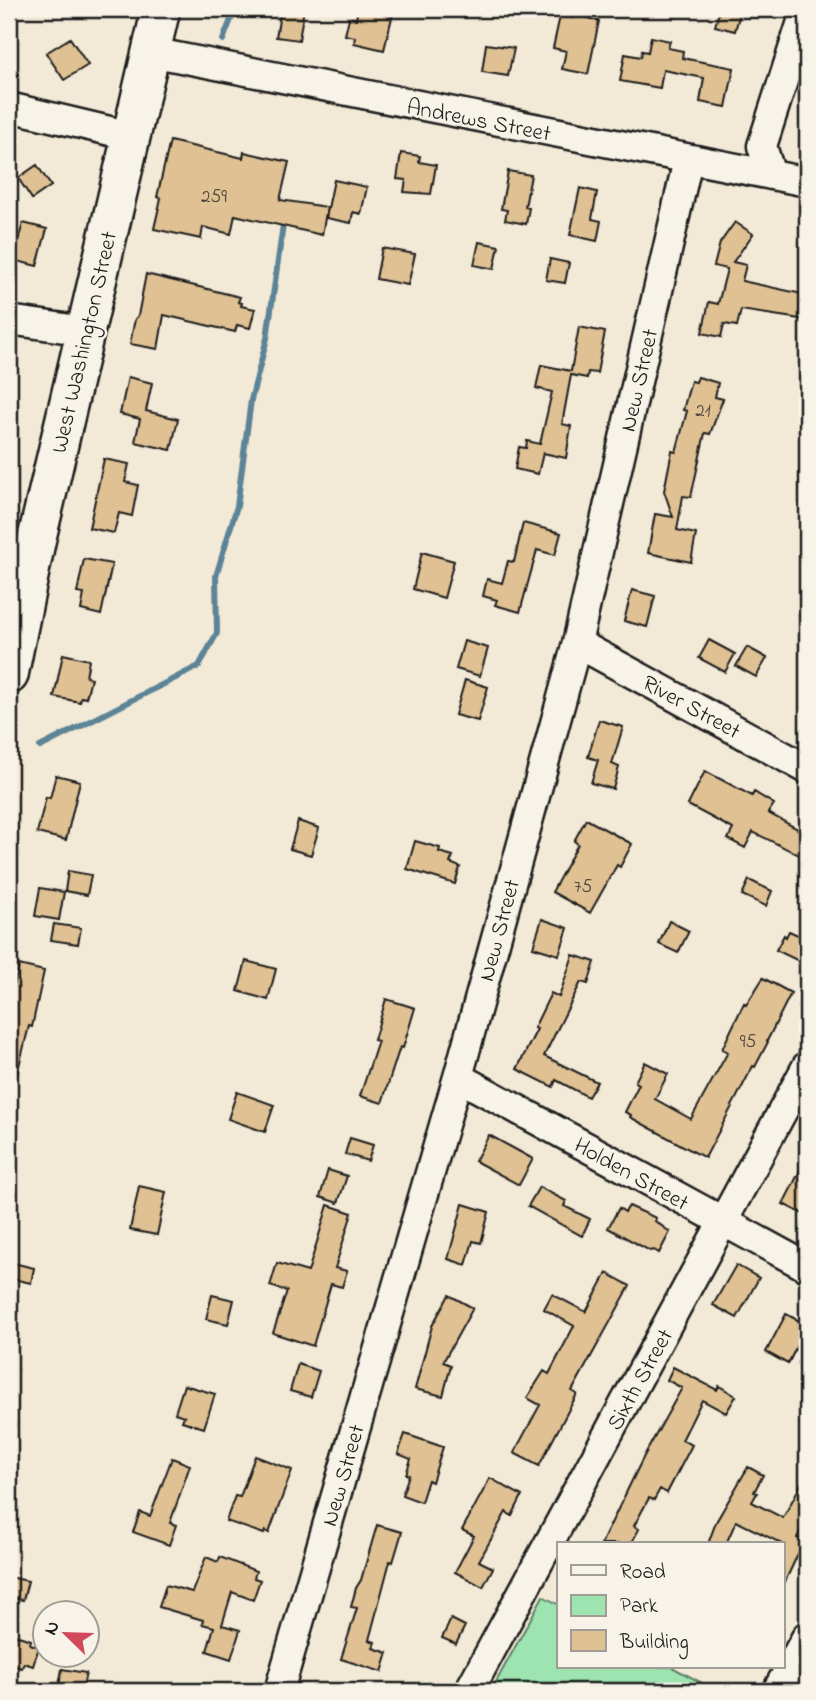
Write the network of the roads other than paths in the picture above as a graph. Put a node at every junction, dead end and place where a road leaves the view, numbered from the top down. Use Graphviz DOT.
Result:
graph roads {
  1 [pos="162,9"];
  2 [pos="806,9"];
  3 [pos="151,52"];
  4 [pos="9,107"];
  5 [pos="131,136"];
  6 [pos="688,160"];
  7 [pos="771,175"];
  8 [pos="807,183"];
  9 [pos="9,320"];
  10 [pos="85,331"];
  11 [pos="577,643"];
  12 [pos="9,675"];
  13 [pos="807,769"];
  14 [pos="807,1066"];
  15 [pos="458,1077"];
  16 [pos="724,1223"];
  17 [pos="807,1268"];
  18 [pos="807,1636"];
  19 [pos="279,1691"];
  20 [pos="469,1691"];
  21 [pos="777,1691"];
  1 -- 3 [label="main road, West Washington Street"];
  2 -- 7 [label="street"];
  3 -- 5 [label="main road, West Washington Street"];
  3 -- 6 [label="street, Andrews Street"];
  4 -- 5 [label="street"];
  5 -- 10 [label="main road, West Washington Street"];
  6 -- 7 [label="street, Andrews Street"];
  6 -- 11 [label="street, New Street"];
  7 -- 8 [label="street, Andrews Street"];
  9 -- 10 [label="street"];
  10 -- 12 [label="main road, West Washington Street"];
  11 -- 13 [label="street, River Street"];
  11 -- 15 [label="street, New Street"];
  14 -- 16 [label="street, Sixth Street"];
  15 -- 16 [label="street, Holden Street"];
  15 -- 19 [label="street, New Street"];
  16 -- 17 [label="street, Holden Street"];
  16 -- 20 [label="street, Sixth Street"];
  18 -- 21 [label="street"];
}
